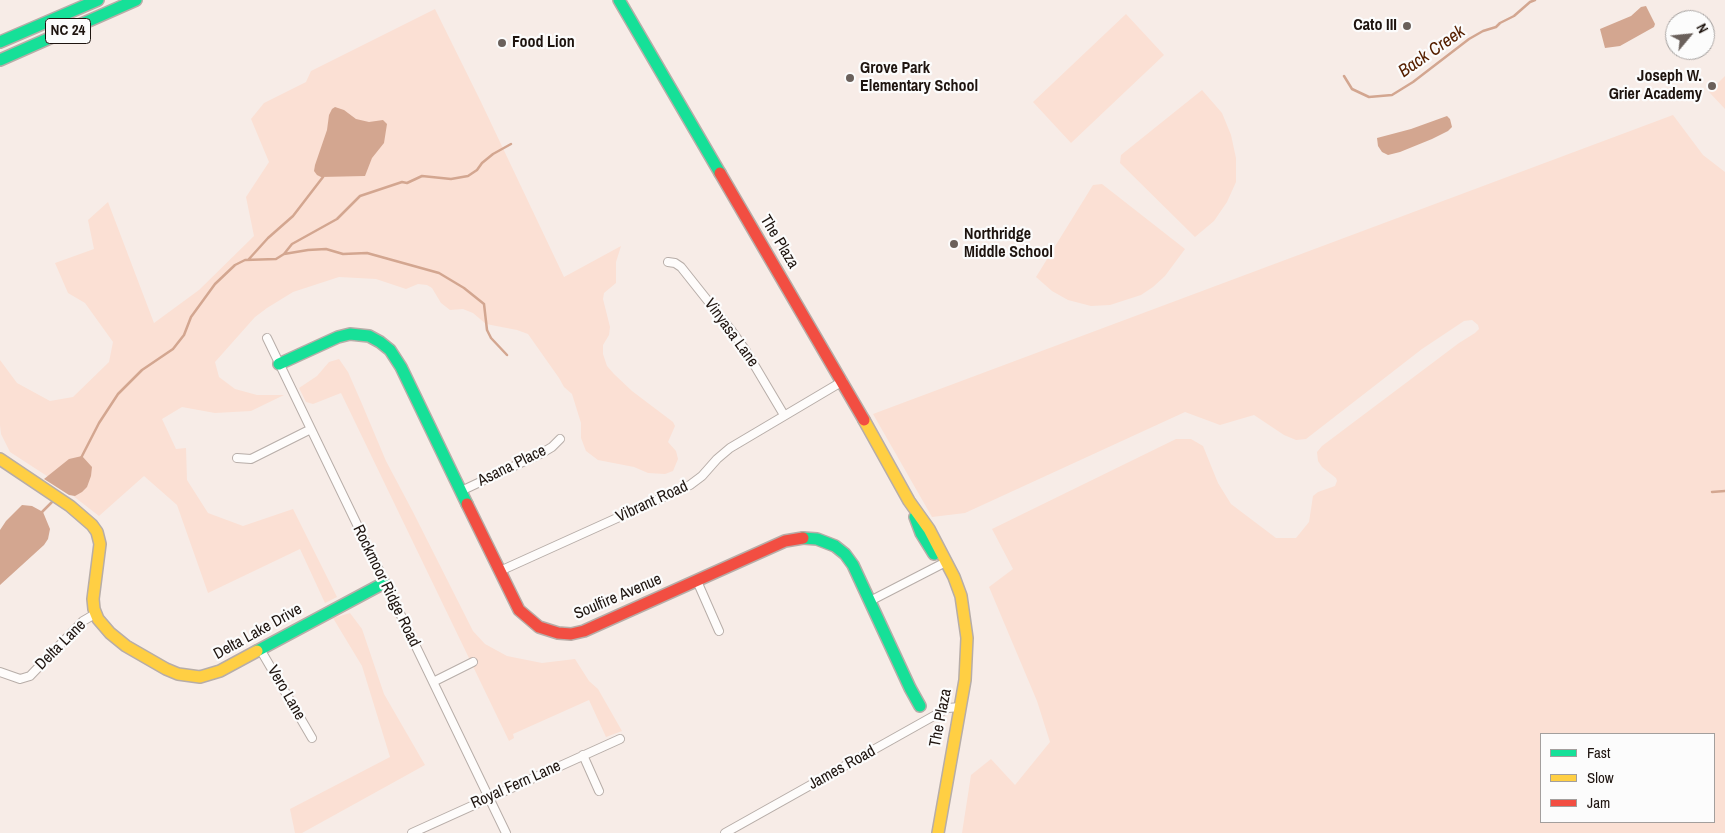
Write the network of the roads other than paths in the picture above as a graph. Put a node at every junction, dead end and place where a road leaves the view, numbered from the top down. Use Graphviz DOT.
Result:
graph roads {
  1 [pos="98,0"];
  2 [pos="136,0"];
  3 [pos="620,0"];
  4 [pos="0,42"];
  5 [pos="0,60"];
  6 [pos="668,262"];
  7 [pos="267,338"];
  8 [pos="279,364"];
  9 [pos="842,381"];
  10 [pos="784,415"];
  11 [pos="311,429"];
  12 [pos="560,439"];
  13 [pos="237,458"];
  14 [pos="0,459"];
  15 [pos="461,491"];
  16 [pos="909,501"];
  17 [pos="940,565"];
  18 [pos="500,571"];
  19 [pos="697,581"];
  20 [pos="384,583"];
  21 [pos="870,601"];
  22 [pos="962,608"];
  23 [pos="95,614"];
  24 [pos="719,631"];
  25 [pos="260,649"];
  26 [pos="472,662"];
  27 [pos="0,672"];
  28 [pos="433,682"];
  29 [pos="920,706"];
  30 [pos="960,707"];
  31 [pos="312,738"];
  32 [pos="620,739"];
  33 [pos="583,755"];
  34 [pos="599,791"];
  35 [pos="489,797"];
  36 [pos="412,833"];
  37 [pos="506,833"];
  38 [pos="726,833"];
  39 [pos="938,833"];
  1 -- 4 [label="street, NC 24"];
  2 -- 5 [label="street, NC 24"];
  3 -- 9 [label="street, The Plaza"];
  6 -- 10 [label="street, Vinyasa Lane"];
  7 -- 8 [label="street, Rockmoor Ridge Road"];
  8 -- 11 [label="street, Rockmoor Ridge Road"];
  8 -- 15 [label="street, Soulfire Avenue"];
  9 -- 10 [label="street, Vibrant Road"];
  9 -- 16 [label="street, The Plaza"];
  10 -- 18 [label="street, Vibrant Road"];
  11 -- 13 [label="street"];
  11 -- 20 [label="street, Rockmoor Ridge Road"];
  12 -- 15 [label="street, Asana Place"];
  14 -- 23 [label="street"];
  15 -- 18 [label="street, Soulfire Avenue"];
  16 -- 17 [label="street, The Plaza"];
  16 -- 22 [label="street, The Plaza"];
  17 -- 21 [label="street"];
  17 -- 22 [label="street, The Plaza"];
  18 -- 19 [label="street, Soulfire Avenue"];
  19 -- 21 [label="street, Soulfire Avenue"];
  19 -- 24 [label="street"];
  20 -- 25 [label="street, Delta Lake Drive"];
  20 -- 28 [label="street, Rockmoor Ridge Road"];
  21 -- 29 [label="street, Soulfire Avenue"];
  22 -- 30 [label="street, The Plaza"];
  23 -- 25 [label="street, Delta Lake Drive"];
  23 -- 27 [label="street, Delta Lane"];
  25 -- 31 [label="street, Vero Lane"];
  26 -- 28 [label="street"];
  28 -- 35 [label="street, Rockmoor Ridge Road"];
  30 -- 38 [label="street, James Road"];
  30 -- 39 [label="street, The Plaza"];
  32 -- 33 [label="street, Royal Fern Lane"];
  33 -- 34 [label="street"];
  33 -- 35 [label="street, Royal Fern Lane"];
  35 -- 36 [label="street, Royal Fern Lane"];
  35 -- 37 [label="street, Rockmoor Ridge Road"];
}
